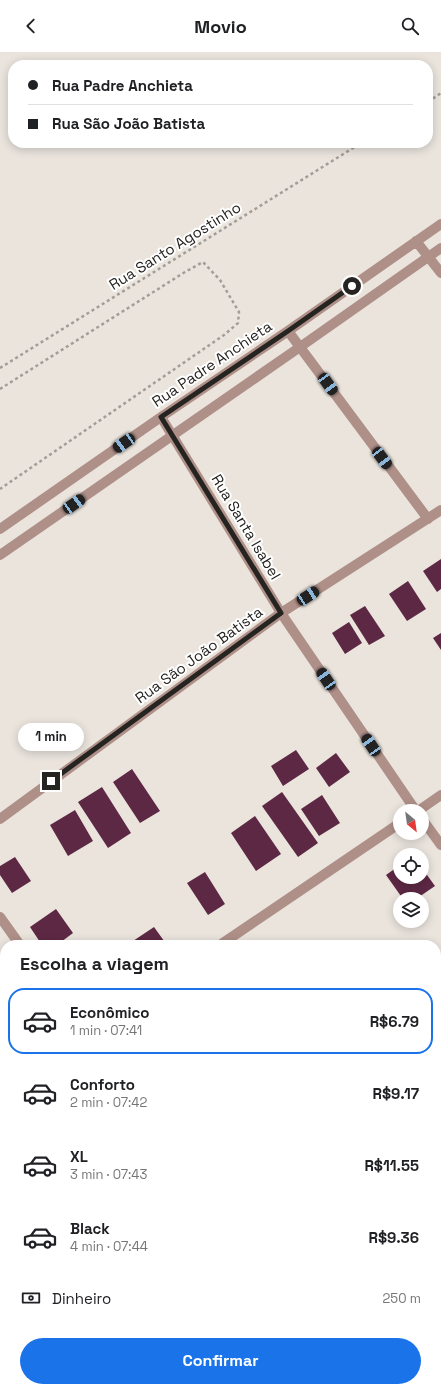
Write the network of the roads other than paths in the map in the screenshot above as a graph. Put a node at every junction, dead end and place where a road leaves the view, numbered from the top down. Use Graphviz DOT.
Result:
graph roads {
  1 [pos="441,224"];
  2 [pos="416,241"];
  3 [pos="441,248"];
  4 [pos="428,257"];
  5 [pos="441,273"];
  6 [pos="288,331"];
  7 [pos="300,347"];
  8 [pos="161,417"];
  9 [pos="172,435"];
  10 [pos="441,510"];
  11 [pos="428,519"];
  12 [pos="0,529"];
  13 [pos="0,555"];
  14 [pos="281,613"];
  15 [pos="441,795"];
  16 [pos="412,804"];
  17 [pos="428,804"];
  18 [pos="0,819"];
  19 [pos="393,828"];
  20 [pos="429,829"];
  21 [pos="441,845"];
  22 [pos="0,917"];
  23 [pos="16,940"];
  24 [pos="227,940"];
  1 -- 2 [label="street, Rua Padre Anchieta"];
  2 -- 4 [label="street"];
  2 -- 6 [label="street, Rua Padre Anchieta"];
  3 -- 4 [label="street"];
  4 -- 5 [label="street"];
  4 -- 7 [label="street"];
  6 -- 7 [label="street"];
  6 -- 8 [label="street, Rua Padre Anchieta"];
  7 -- 9 [label="street"];
  7 -- 11 [label="street"];
  8 -- 9 [label="street, Rua Santa Isabel"];
  8 -- 12 [label="street, Rua Padre Anchieta"];
  9 -- 13 [label="street"];
  9 -- 14 [label="street, Rua Santa Isabel"];
  10 -- 11 [label="street, Rua São João Batista"];
  11 -- 14 [label="street, Rua São João Batista"];
  14 -- 16 [label="street, Rua Santa Isabel"];
  14 -- 18 [label="street, Rua São João Batista"];
  15 -- 17 [label="street"];
  19 -- 24 [label="street"];
  20 -- 21 [label="street"];
  22 -- 23 [label="street"];
}
